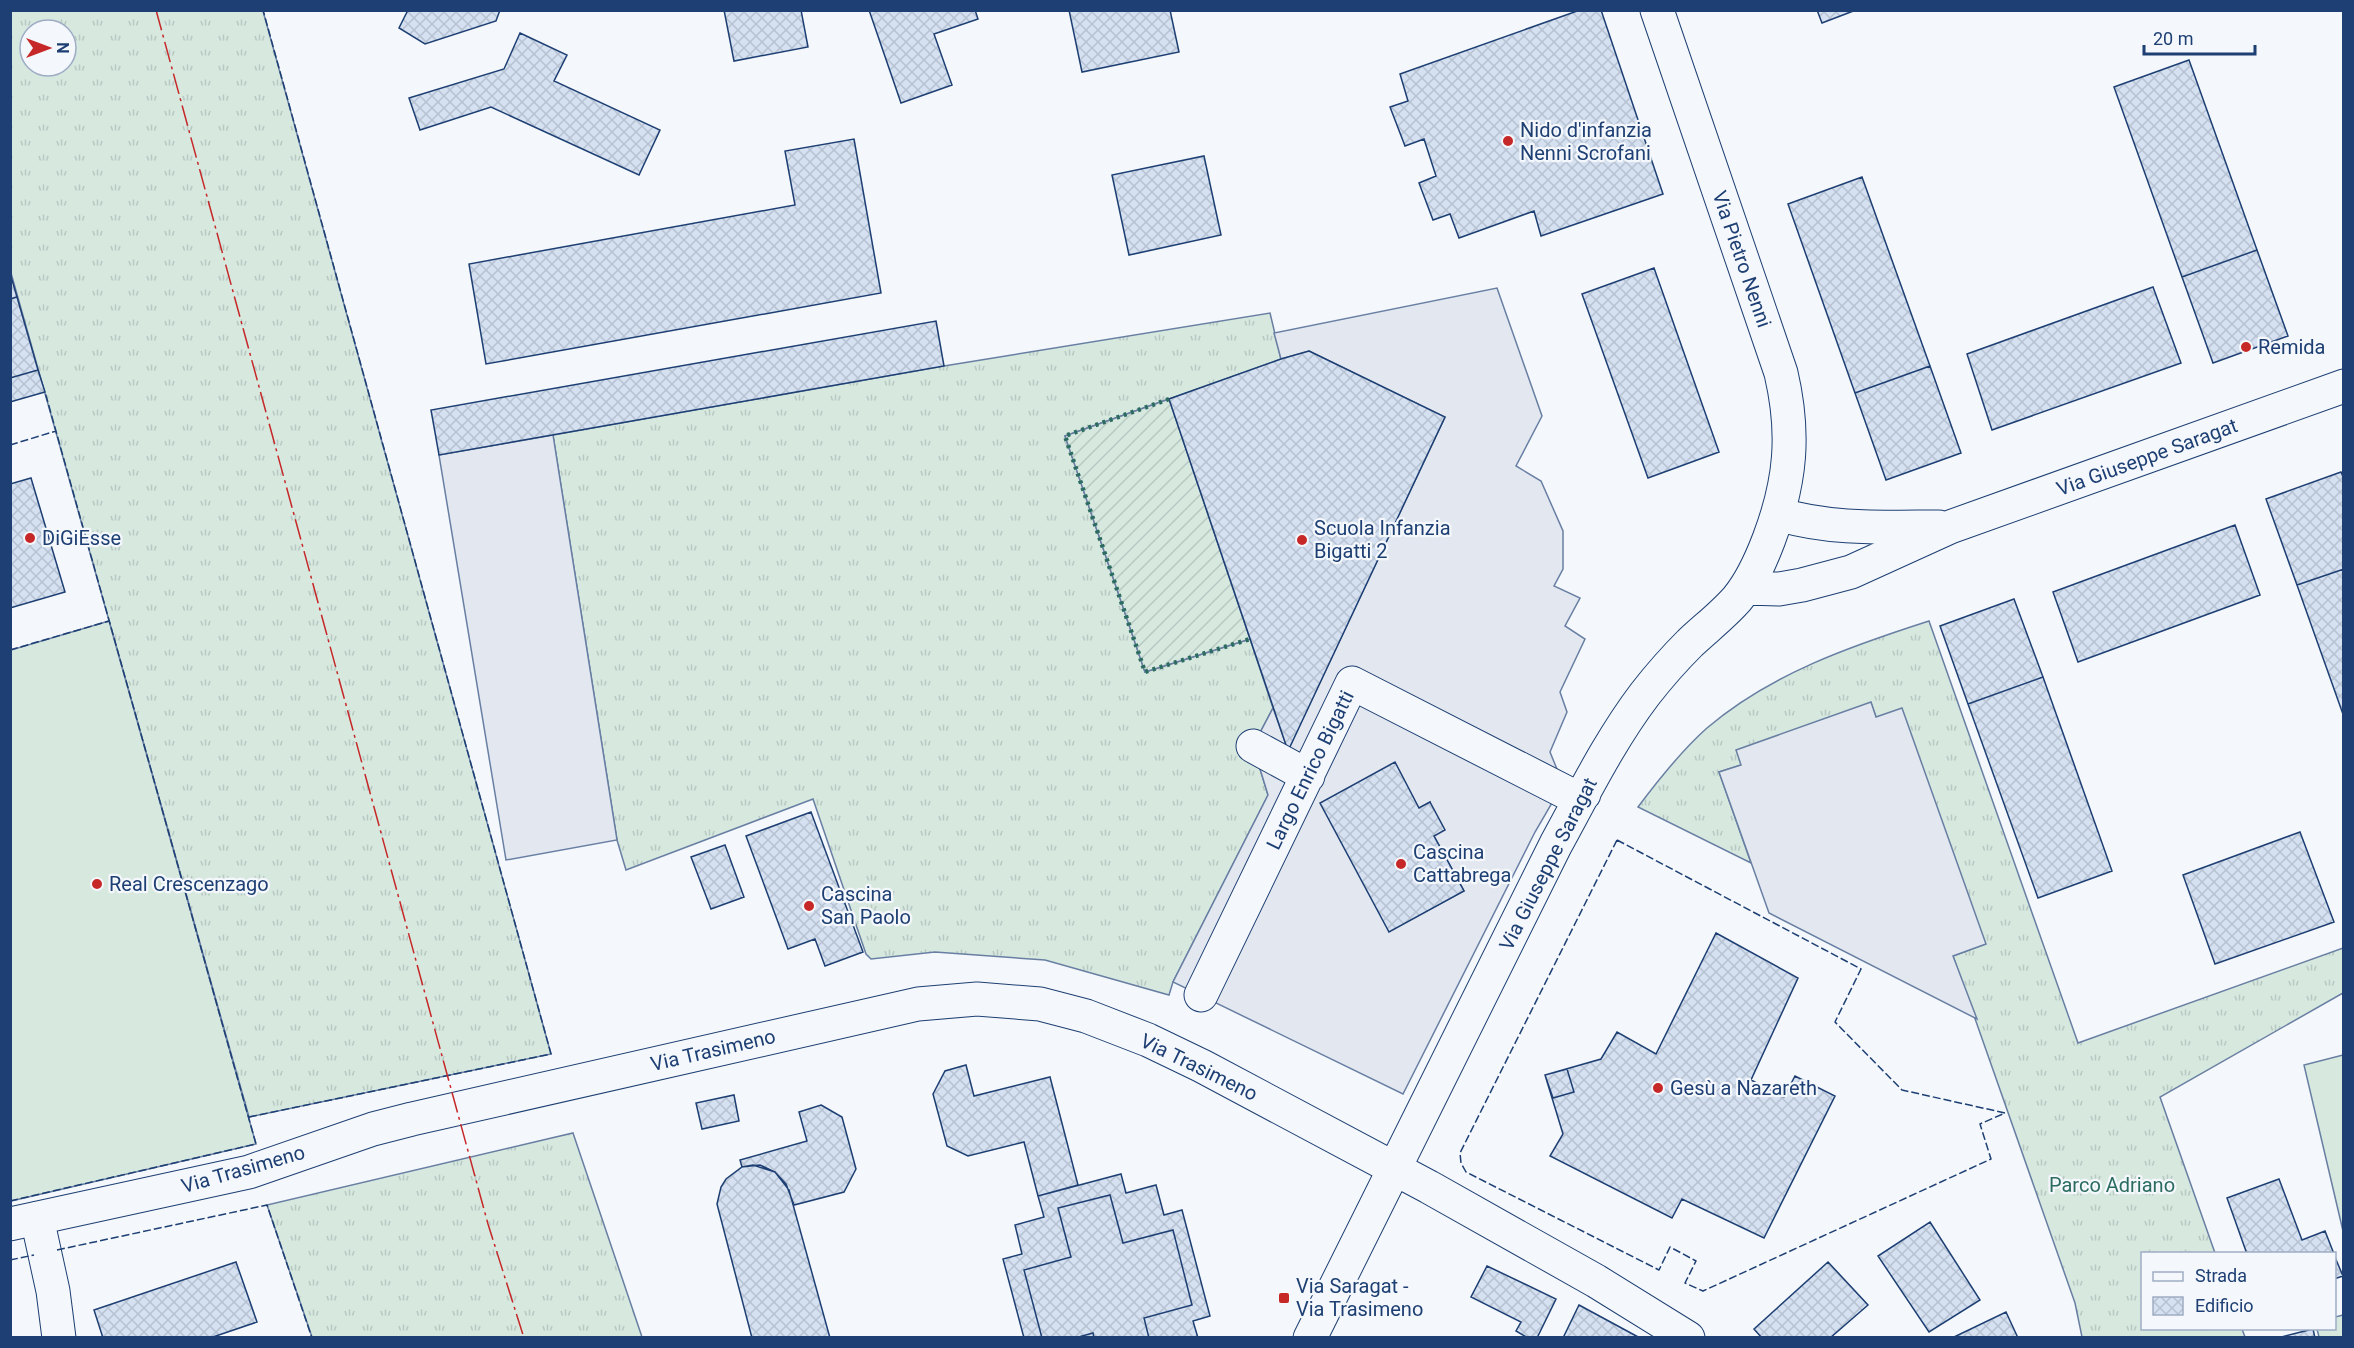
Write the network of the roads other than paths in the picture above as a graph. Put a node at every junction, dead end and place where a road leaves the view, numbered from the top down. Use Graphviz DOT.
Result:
graph roads {
  1 [pos="1657,10"];
  2 [pos="2343,386"];
  3 [pos="1778,514"];
  4 [pos="1950,527"];
  5 [pos="1745,588"];
  6 [pos="1253,746"];
  7 [pos="1308,776"];
  8 [pos="1584,794"];
  9 [pos="1201,995"];
  10 [pos="1395,1169"];
  11 [pos="24,1221"];
  12 [pos="59,1338"];
  13 [pos="1310,1338"];
  14 [pos="1689,1338"];
  1 -- 3 [label="street, Via Pietro Nenni"];
  2 -- 4 [label="street, Via Giuseppe Saragat"];
  3 -- 4 [label="street, Via Giuseppe Saragat"];
  3 -- 5 [label="street, Via Giuseppe Saragat"];
  4 -- 5 [label="street, Via Giuseppe Saragat"];
  5 -- 8 [label="street, Via Giuseppe Saragat"];
  6 -- 7 [label="street"];
  7 -- 8 [label="street, Largo Enrico Bigatti"];
  7 -- 9 [label="street, Largo Enrico Bigatti"];
  8 -- 10 [label="street, Via Giuseppe Saragat"];
  10 -- 11 [label="street, Via Trasimeno"];
  10 -- 13 [label="street"];
  10 -- 14 [label="street, Via Trasimeno"];
  11 -- 12 [label="street"];
}
